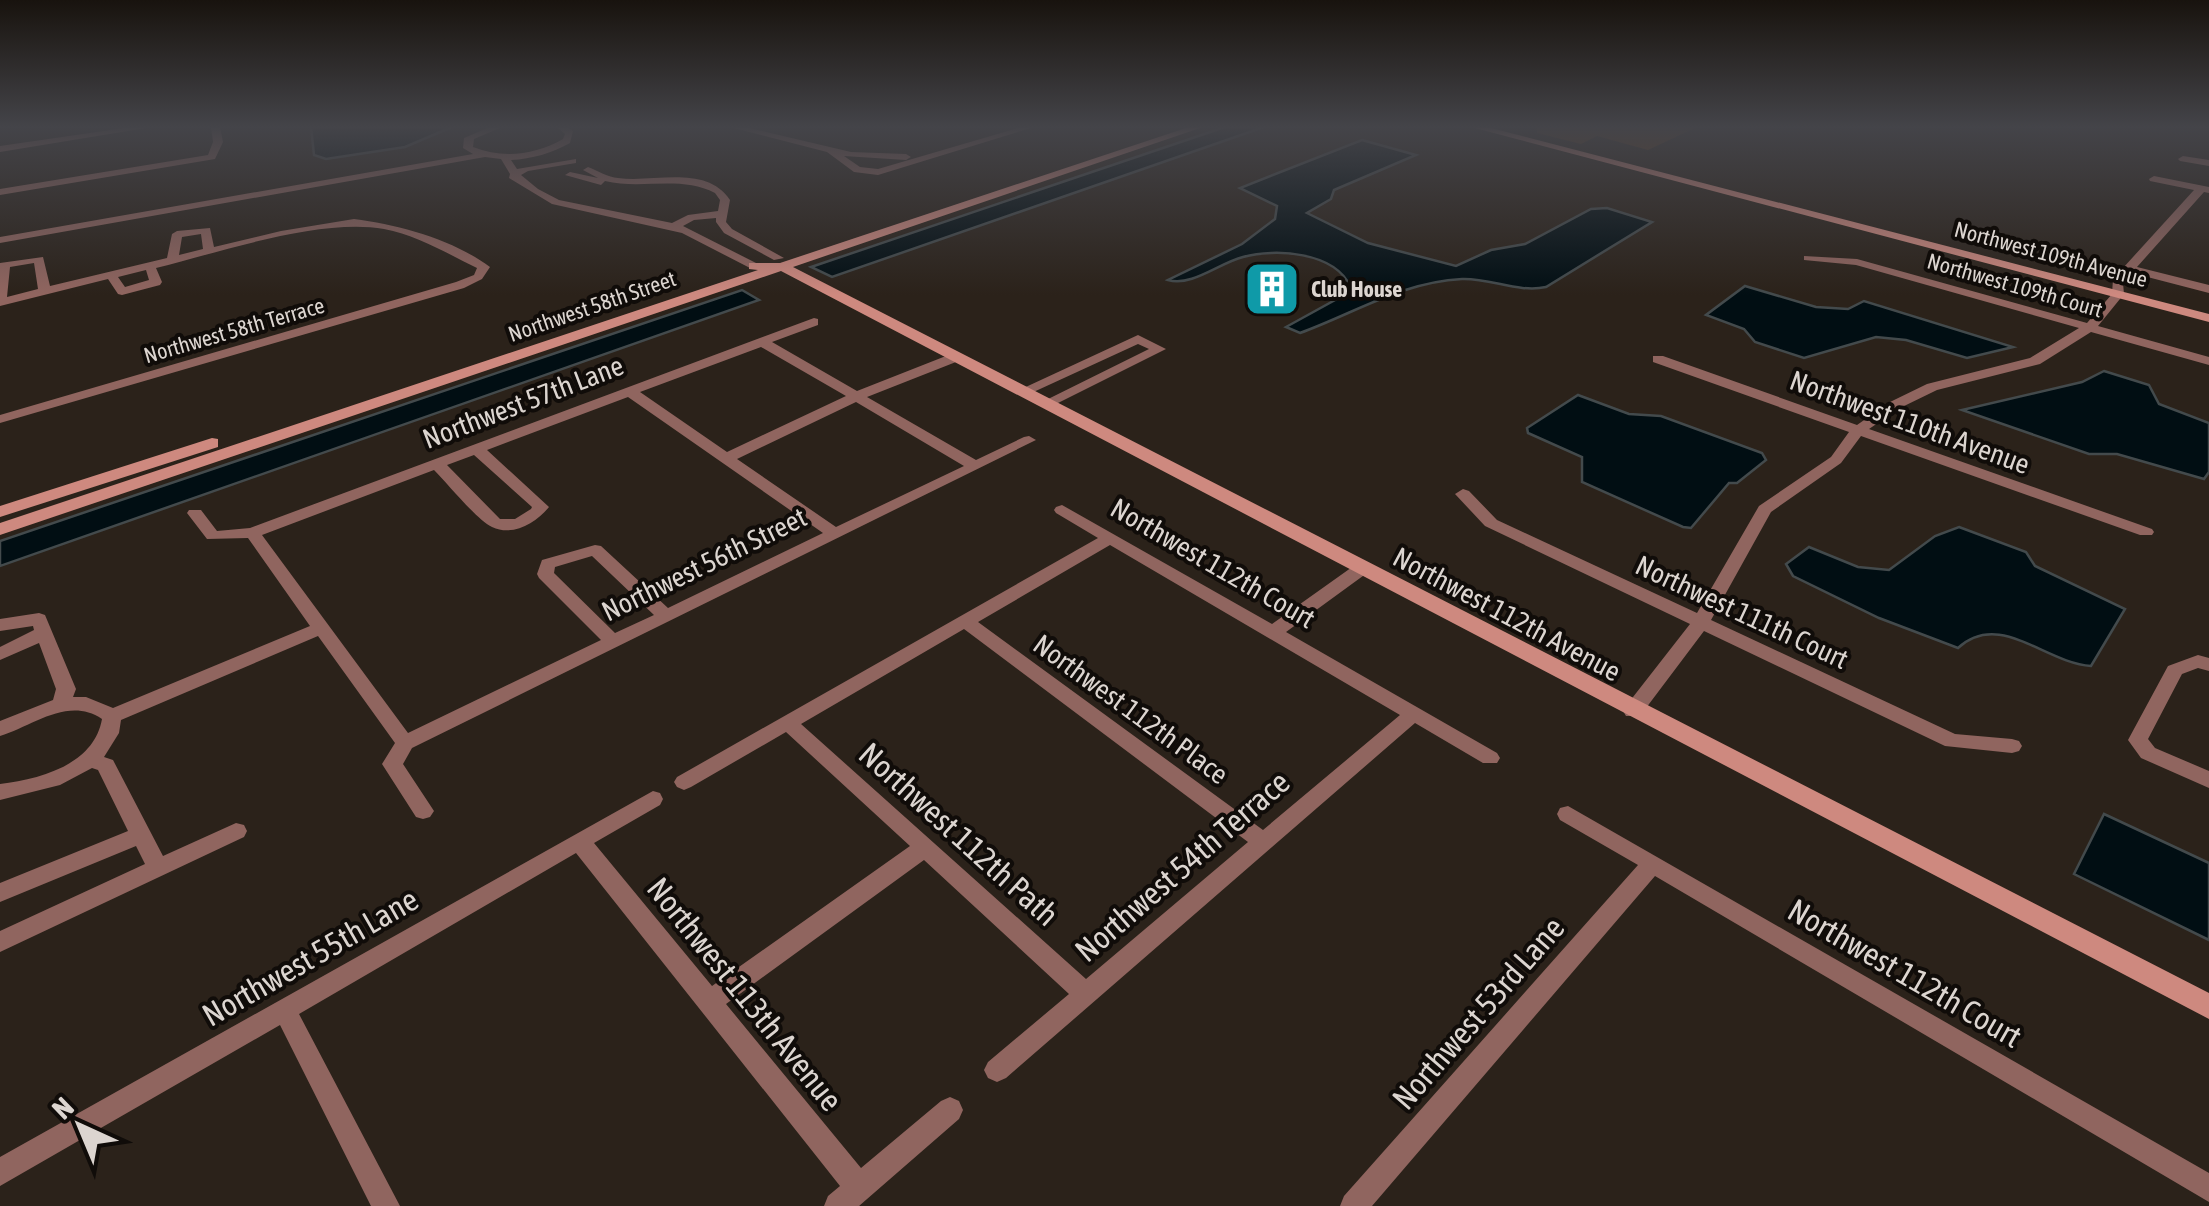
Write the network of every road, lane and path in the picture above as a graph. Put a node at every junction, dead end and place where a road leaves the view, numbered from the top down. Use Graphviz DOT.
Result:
graph roads {
  1 [pos="53,183"];
  2 [pos="267,183"];
  3 [pos="322,183"];
  4 [pos="524,183"];
  5 [pos="668,183"];
  6 [pos="1010,183"];
  7 [pos="1024,183"];
  8 [pos="1700,183"];
  9 [pos="2174,183"];
  10 [pos="2205,190"];
  11 [pos="0,192"];
  12 [pos="721,214"];
  13 [pos="674,226"];
  14 [pos="0,230"];
  15 [pos="0,240"];
  16 [pos="208,252"];
  17 [pos="1808,258"];
  18 [pos="172,261"];
  19 [pos="780,262"];
  20 [pos="150,266"];
  21 [pos="754,266"];
  22 [pos="2130,269"];
  23 [pos="111,276"];
  24 [pos="2117,288"];
  25 [pos="2209,290"];
  26 [pos="45,292"];
  27 [pos="1,302"];
  28 [pos="2209,318"];
  29 [pos="814,322"];
  30 [pos="2090,327"];
  31 [pos="762,342"];
  32 [pos="951,355"];
  33 [pos="1658,358"];
  34 [pos="2209,360"];
  35 [pos="630,392"];
  36 [pos="1022,392"];
  37 [pos="857,396"];
  38 [pos="1045,404"];
  39 [pos="0,419"];
  40 [pos="1858,430"];
  41 [pos="1029,440"];
  42 [pos="477,449"];
  43 [pos="725,459"];
  44 [pos="436,464"];
  45 [pos="976,466"];
  46 [pos="1464,494"];
  47 [pos="1062,510"];
  48 [pos="0,512"];
  49 [pos="194,513"];
  50 [pos="0,528"];
  51 [pos="2146,532"];
  52 [pos="252,533"];
  53 [pos="835,534"];
  54 [pos="1110,538"];
  55 [pos="1361,569"];
  56 [pos="666,616"];
  57 [pos="965,621"];
  58 [pos="1700,623"];
  59 [pos="0,625"];
  60 [pos="323,627"];
  61 [pos="1273,632"];
  62 [pos="44,633"];
  63 [pos="613,642"];
  64 [pos="0,654"];
  65 [pos="2209,665"];
  66 [pos="62,705"];
  67 [pos="1632,711"];
  68 [pos="1414,714"];
  69 [pos="112,716"];
  70 [pos="787,722"];
  71 [pos="0,730"];
  72 [pos="405,743"];
  73 [pos="2012,746"];
  74 [pos="1490,758"];
  75 [pos="89,759"];
  76 [pos="2209,780"];
  77 [pos="684,782"];
  78 [pos="0,792"];
  79 [pos="653,799"];
  80 [pos="423,811"];
  81 [pos="1568,814"];
  82 [pos="236,831"];
  83 [pos="140,835"];
  84 [pos="579,842"];
  85 [pos="1264,842"];
  86 [pos="925,848"];
  87 [pos="1652,864"];
  88 [pos="157,866"];
  89 [pos="0,892"];
  90 [pos="0,942"];
  91 [pos="1086,994"];
  92 [pos="709,1002"];
  93 [pos="2209,1007"];
  94 [pos="284,1010"];
  95 [pos="996,1070"];
  96 [pos="950,1110"];
  97 [pos="0,1172"];
  98 [pos="2209,1188"];
  99 [pos="849,1197"];
  100 [pos="386,1206"];
  101 [pos="1354,1206"];
  1 -- 11 [label="street"];
  2 -- 14 [label="street"];
  3 -- 15 [label="street"];
  4 -- 13 [label="street"];
  5 -- 12 [label="street, Northwest 112th Avenue"];
  6 -- 19 [label="street, Northwest 58th Street"];
  7 -- 19 [label="street, Northwest 58th Street"];
  8 -- 24 [label="street, Northwest 109th Avenue"];
  9 -- 10 [label="street"];
  10 -- 22 [label="street"];
  12 -- 13 [label="street"];
  12 -- 19 [label="street, Northwest 112th Avenue"];
  13 -- 21 [label="street"];
  16 -- 18 [label="street"];
  16 -- 18 [label="street"];
  16 -- 39 [label="street, Northwest 58th Terrace"];
  17 -- 30 [label="street, Northwest 109th Court"];
  18 -- 20 [label="street"];
  19 -- 21 [label="street, Northwest 58th Street"];
  19 -- 32 [label="street, Northwest 112th Avenue"];
  19 -- 50 [label="street, Northwest 58th Street"];
  20 -- 23 [label="street"];
  20 -- 23 [label="street"];
  21 -- 48 [label="street, Northwest 58th Street"];
  22 -- 24 [label="street"];
  22 -- 25 [label="street"];
  23 -- 26 [label="street"];
  24 -- 28 [label="street, Northwest 109th Avenue"];
  24 -- 30 [label="street"];
  26 -- 27 [label="street"];
  26 -- 27 [label="street"];
  29 -- 31 [label="street, Northwest 57th Lane"];
  30 -- 34 [label="street, Northwest 109th Court"];
  30 -- 40 [label="street"];
  31 -- 35 [label="street, Northwest 57th Lane"];
  31 -- 37 [label="street"];
  32 -- 36 [label="street, Northwest 112th Avenue"];
  32 -- 37 [label="street"];
  33 -- 40 [label="street, Northwest 110th Avenue"];
  35 -- 42 [label="street, Northwest 57th Lane"];
  35 -- 43 [label="street"];
  36 -- 38 [label="street, Northwest 112th Avenue"];
  36 -- 38 [label="street"];
  37 -- 43 [label="street"];
  37 -- 45 [label="street"];
  38 -- 55 [label="street, Northwest 112th Avenue"];
  40 -- 51 [label="street, Northwest 110th Avenue"];
  40 -- 58 [label="street"];
  41 -- 45 [label="street, Northwest 56th Street"];
  42 -- 44 [label="street, Northwest 57th Lane"];
  42 -- 44 [label="street"];
  43 -- 53 [label="street"];
  44 -- 52 [label="street, Northwest 57th Lane"];
  45 -- 53 [label="street, Northwest 56th Street"];
  46 -- 58 [label="street, Northwest 111th Court"];
  47 -- 54 [label="street, Northwest 112th Court"];
  49 -- 52 [label="street"];
  52 -- 60 [label="street"];
  53 -- 56 [label="street, Northwest 56th Street"];
  54 -- 57 [label="street"];
  54 -- 61 [label="street, Northwest 112th Court"];
  55 -- 61 [label="street"];
  55 -- 67 [label="street, Northwest 112th Avenue"];
  56 -- 63 [label="street, Northwest 56th Street"];
  56 -- 63 [label="street"];
  57 -- 70 [label="street"];
  57 -- 85 [label="street, Northwest 112th Place"];
  58 -- 67 [label="street"];
  58 -- 73 [label="street, Northwest 111th Court"];
  59 -- 62 [label="street"];
  60 -- 69 [label="street"];
  60 -- 72 [label="street"];
  61 -- 68 [label="street, Northwest 112th Court"];
  62 -- 64 [label="street"];
  62 -- 66 [label="street"];
  63 -- 72 [label="street, Northwest 56th Street"];
  65 -- 76 [label="street"];
  66 -- 69 [label="street"];
  66 -- 71 [label="street"];
  67 -- 93 [label="street, Northwest 112th Avenue"];
  68 -- 74 [label="street, Northwest 112th Court"];
  68 -- 85 [label="street, Northwest 54th Terrace"];
  69 -- 75 [label="street"];
  70 -- 77 [label="street"];
  70 -- 86 [label="street, Northwest 112th Path"];
  72 -- 80 [label="street"];
  75 -- 78 [label="street"];
  75 -- 83 [label="street"];
  79 -- 84 [label="street, Northwest 55th Lane"];
  81 -- 87 [label="street, Northwest 112th Court"];
  82 -- 88 [label="street"];
  83 -- 88 [label="street"];
  83 -- 89 [label="street"];
  84 -- 92 [label="street, Northwest 113th Avenue"];
  84 -- 94 [label="street, Northwest 55th Lane"];
  85 -- 91 [label="street, Northwest 54th Terrace"];
  86 -- 91 [label="street, Northwest 112th Path"];
  86 -- 92 [label="street"];
  87 -- 98 [label="street, Northwest 112th Court"];
  87 -- 101 [label="street, Northwest 53rd Lane"];
  88 -- 90 [label="street"];
  91 -- 95 [label="street, Northwest 54th Terrace"];
  92 -- 99 [label="street, Northwest 113th Avenue"];
  94 -- 97 [label="street, Northwest 55th Lane"];
  94 -- 100 [label="street"];
  96 -- 99 [label="street"];
}
